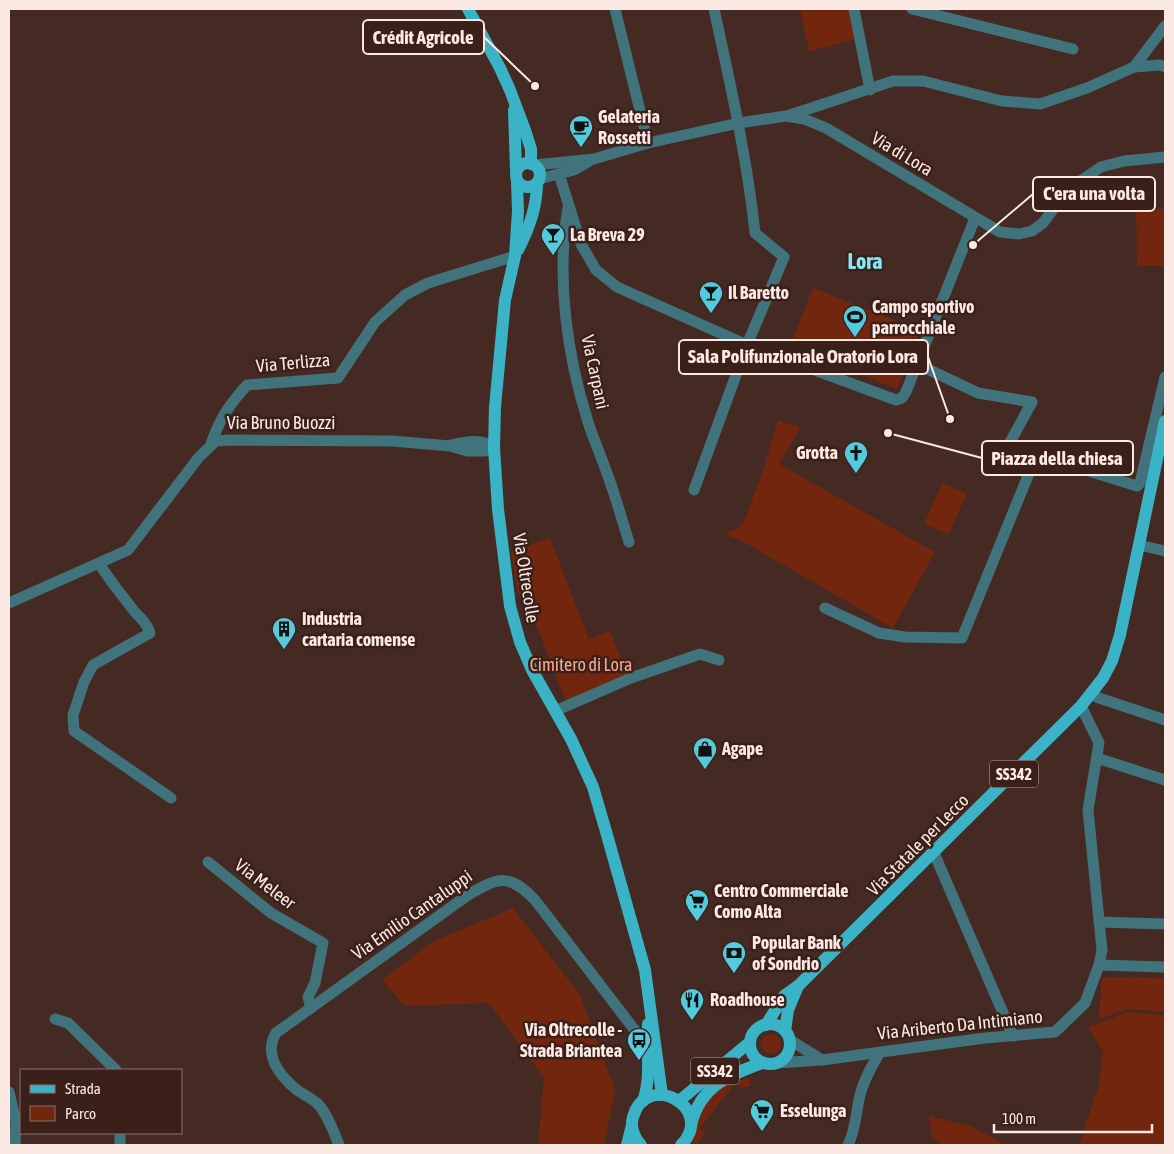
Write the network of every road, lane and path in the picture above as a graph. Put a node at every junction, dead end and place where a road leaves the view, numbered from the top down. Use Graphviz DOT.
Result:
graph roads {
  1 [pos="468,9"];
  2 [pos="614,9"];
  3 [pos="714,9"];
  4 [pos="854,9"];
  5 [pos="912,9"];
  6 [pos="1165,16"];
  7 [pos="1163,28"];
  8 [pos="1073,49"];
  9 [pos="1134,67"];
  10 [pos="1165,67"];
  11 [pos="870,90"];
  12 [pos="514,104"];
  13 [pos="786,116"];
  14 [pos="739,123"];
  15 [pos="648,143"];
  16 [pos="1165,157"];
  17 [pos="594,159"];
  18 [pos="533,165"];
  19 [pos="559,174"];
  20 [pos="517,176"];
  21 [pos="538,181"];
  22 [pos="568,204"];
  23 [pos="975,218"];
  24 [pos="515,256"];
  25 [pos="746,345"];
  26 [pos="917,364"];
  27 [pos="1165,377"];
  28 [pos="1165,421"];
  29 [pos="212,444"];
  30 [pos="494,448"];
  31 [pos="1036,456"];
  32 [pos="694,490"];
  33 [pos="629,542"];
  34 [pos="1139,546"];
  35 [pos="1165,551"];
  36 [pos="99,563"];
  37 [pos="9,603"];
  38 [pos="825,608"];
  39 [pos="718,660"];
  40 [pos="1091,694"];
  41 [pos="1082,706"];
  42 [pos="555,711"];
  43 [pos="1165,720"];
  44 [pos="1096,758"];
  45 [pos="1165,780"];
  46 [pos="171,798"];
  47 [pos="934,853"];
  48 [pos="208,862"];
  49 [pos="1099,922"];
  50 [pos="1165,924"];
  51 [pos="1099,965"];
  52 [pos="1165,966"];
  53 [pos="798,986"];
  54 [pos="650,1002"];
  55 [pos="311,1008"];
  56 [pos="55,1019"];
  57 [pos="766,1025"];
  58 [pos="787,1035"];
  59 [pos="1013,1036"];
  60 [pos="750,1042"];
  61 [pos="647,1046"];
  62 [pos="880,1052"];
  63 [pos="822,1060"];
  64 [pos="762,1063"];
  65 [pos="777,1063"];
  66 [pos="115,1069"];
  67 [pos="9,1092"];
  68 [pos="662,1094"];
  69 [pos="643,1101"];
  70 [pos="679,1101"];
  71 [pos="632,1123"];
  72 [pos="691,1127"];
  73 [pos="15,1145"];
  74 [pos="339,1145"];
  75 [pos="627,1145"];
  76 [pos="641,1145"];
  77 [pos="681,1145"];
  78 [pos="848,1145"];
  1 -- 12 [label="main road, Via Oltrecolle"];
  2 -- 15 [label="street"];
  3 -- 14 [label="street"];
  4 -- 11 [label="street"];
  5 -- 8 [label="street"];
  6 -- 7 [label="street"];
  7 -- 9 [label="street"];
  9 -- 10 [label="street"];
  9 -- 11 [label="street"];
  11 -- 13 [label="street"];
  12 -- 18 [label="main road, Via Oltrecolle"];
  12 -- 20 [label="main road, Via Oltrecolle"];
  13 -- 14 [label="street, Via di Lora"];
  13 -- 23 [label="street, Via di Lora"];
  14 -- 15 [label="street, Via di Lora"];
  14 -- 25 [label="street"];
  15 -- 17 [label="street, Via di Lora"];
  16 -- 23 [label="street, Via di Lora"];
  17 -- 18 [label="street, Via di Lora"];
  17 -- 19 [label="street, Via di Lora"];
  18 -- 20 [label="main road"];
  18 -- 21 [label="main road"];
  19 -- 21 [label="street, Via di Lora"];
  19 -- 22 [label="street"];
  20 -- 21 [label="main road"];
  20 -- 24 [label="main road, Via Oltrecolle"];
  21 -- 24 [label="main road, Via Oltrecolle"];
  22 -- 25 [label="street"];
  22 -- 33 [label="street, Via Carpani"];
  23 -- 26 [label="street"];
  24 -- 29 [label="street, Via Terlizza"];
  24 -- 30 [label="main road, Via Oltrecolle"];
  25 -- 26 [label="street"];
  25 -- 32 [label="street"];
  26 -- 31 [label="street"];
  27 -- 31 [label="street"];
  28 -- 34 [label="main road, Via Statale per Lecco / SS342"];
  29 -- 30 [label="street, Via Bruno Buozzi"];
  29 -- 36 [label="street, Via Bruno Buozzi"];
  30 -- 42 [label="main road, Via Oltrecolle"];
  31 -- 38 [label="street"];
  34 -- 35 [label="street"];
  34 -- 40 [label="main road, Via Statale per Lecco / SS342"];
  36 -- 37 [label="street"];
  36 -- 46 [label="street"];
  39 -- 42 [label="street"];
  40 -- 41 [label="main road, Via Statale per Lecco / SS342"];
  40 -- 43 [label="street"];
  41 -- 44 [label="street, Via Ariberto Da Intimiano"];
  41 -- 47 [label="main road, Via Statale per Lecco / SS342"];
  42 -- 54 [label="main road, Via Oltrecolle"];
  44 -- 45 [label="street"];
  44 -- 49 [label="street, Via Ariberto Da Intimiano"];
  47 -- 53 [label="main road, Via Statale per Lecco / SS342"];
  47 -- 59 [label="street"];
  48 -- 55 [label="street, Via Meleer"];
  49 -- 50 [label="street"];
  49 -- 51 [label="street, Via Ariberto Da Intimiano"];
  51 -- 52 [label="street"];
  51 -- 59 [label="street, Via Ariberto Da Intimiano"];
  53 -- 57 [label="main road, Via Statale per Lecco"];
  53 -- 58 [label="main road, Via Statale per Lecco"];
  54 -- 61 [label="main road, Via Oltrecolle"];
  54 -- 68 [label="main road, Via Oltrecolle"];
  55 -- 61 [label="street, Via Emilio Cantaluppi"];
  55 -- 74 [label="street, Via Emilio Cantaluppi"];
  56 -- 66 [label="street"];
  57 -- 58 [label="main road"];
  57 -- 60 [label="main road"];
  58 -- 63 [label="street"];
  58 -- 65 [label="main road"];
  59 -- 62 [label="street, Via Ariberto Da Intimiano"];
  60 -- 64 [label="main road"];
  60 -- 70 [label="main road, SS342"];
  61 -- 69 [label="main road, Via Oltrecolle"];
  62 -- 63 [label="street, Via Ariberto Da Intimiano"];
  62 -- 78 [label="street"];
  63 -- 65 [label="street, Via Ariberto Da Intimiano"];
  64 -- 65 [label="main road"];
  64 -- 72 [label="main road, SS342"];
  67 -- 73 [label="street"];
  68 -- 69 [label="main road"];
  68 -- 70 [label="main road"];
  69 -- 71 [label="main road, Via Oltrecolle"];
  70 -- 72 [label="main road"];
  71 -- 75 [label="main road, Via Oltrecolle"];
  71 -- 76 [label="main road"];
  72 -- 77 [label="main road"];
}
